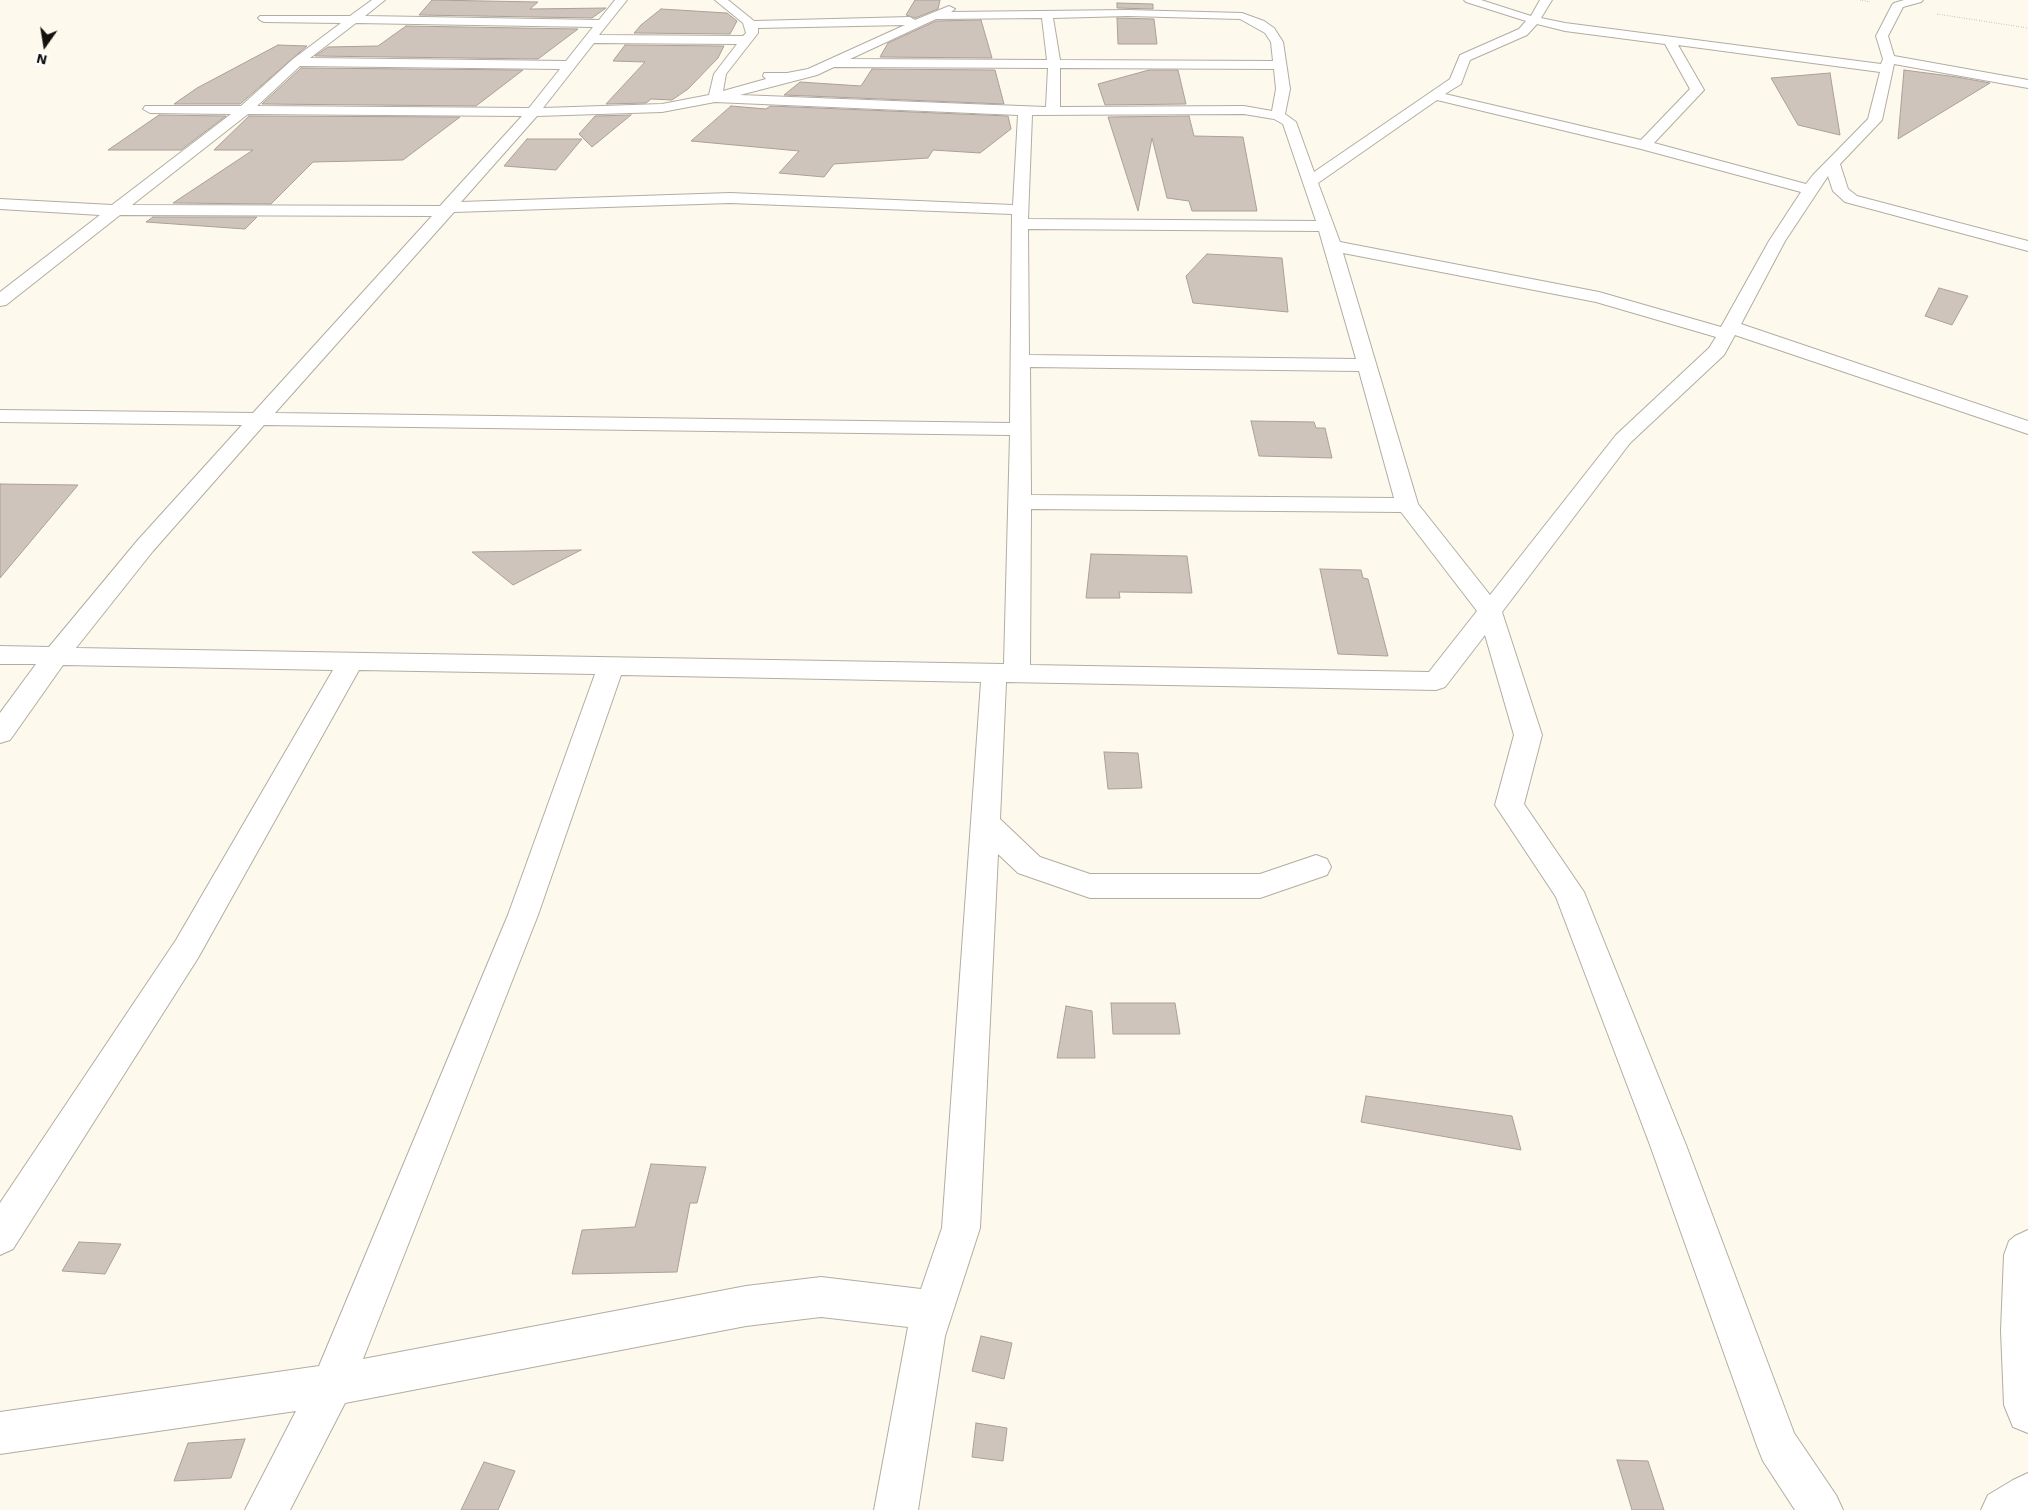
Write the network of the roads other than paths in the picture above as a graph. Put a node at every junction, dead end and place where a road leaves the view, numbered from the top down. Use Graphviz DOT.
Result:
graph roads {
  1 [pos="379,0"];
  2 [pos="621,0"];
  3 [pos="722,0"];
  4 [pos="1470,0"];
  5 [pos="1546,0"];
  6 [pos="1917,0"];
  7 [pos="962,3"];
  8 [pos="1047,15"];
  9 [pos="264,18"];
  10 [pos="927,18"];
  11 [pos="352,20"];
  12 [pos="1534,20"];
  13 [pos="603,24"];
  14 [pos="750,25"];
  15 [pos="591,39"];
  16 [pos="746,40"];
  17 [pos="1669,40"];
  18 [pos="297,62"];
  19 [pos="832,63"];
  20 [pos="1054,64"];
  21 [pos="1281,64"];
  22 [pos="1888,64"];
  23 [pos="572,65"];
  24 [pos="720,74"];
  25 [pos="787,77"];
  26 [pos="2028,84"];
  27 [pos="1435,96"];
  28 [pos="715,98"];
  29 [pos="150,109"];
  30 [pos="244,110"];
  31 [pos="1025,111"];
  32 [pos="1053,111"];
  33 [pos="533,112"];
  34 [pos="1278,116"];
  35 [pos="1644,145"];
  36 [pos="1832,164"];
  37 [pos="1310,182"];
  38 [pos="1811,190"];
  39 [pos="0,204"];
  40 [pos="448,209"];
  41 [pos="115,210"];
  42 [pos="1020,217"];
  43 [pos="1326,226"];
  44 [pos="1333,246"];
  45 [pos="2028,246"];
  46 [pos="0,301"];
  47 [pos="1728,331"];
  48 [pos="1021,362"];
  49 [pos="1367,365"];
  50 [pos="0,416"];
  51 [pos="259,419"];
  52 [pos="2028,428"];
  53 [pos="1020,429"];
  54 [pos="1020,502"];
  55 [pos="1407,505"];
  56 [pos="1490,612"];
  57 [pos="0,656"];
  58 [pos="55,657"];
  59 [pos="351,661"];
  60 [pos="611,666"];
  61 [pos="1006,674"];
  62 [pos="0,733"];
  63 [pos="985,823"];
  64 [pos="1316,867"];
  65 [pos="0,1236"];
  66 [pos="2028,1249"];
  67 [pos="933,1310"];
  68 [pos="332,1385"];
  69 [pos="2028,1412"];
  70 [pos="0,1433"];
  71 [pos="2028,1495"];
  72 [pos="267,1510"];
  73 [pos="896,1510"];
  74 [pos="1821,1510"];
  75 [pos="2003,1510"];
  1 -- 11 [label="street"];
  2 -- 13 [label="street"];
  3 -- 14 [label="street"];
  4 -- 12 [label="street"];
  5 -- 12 [label="street"];
  6 -- 22 [label="street"];
  7 -- 10 [label="street"];
  8 -- 10 [label="street"];
  8 -- 20 [label="street"];
  8 -- 21 [label="street"];
  9 -- 11 [label="street"];
  10 -- 14 [label="street"];
  10 -- 19 [label="street"];
  11 -- 13 [label="street"];
  11 -- 18 [label="street"];
  12 -- 17 [label="street"];
  12 -- 27 [label="street"];
  13 -- 15 [label="street"];
  14 -- 16 [label="street"];
  15 -- 16 [label="street"];
  15 -- 23 [label="street"];
  16 -- 24 [label="street"];
  17 -- 22 [label="street"];
  17 -- 35 [label="street"];
  18 -- 23 [label="street"];
  18 -- 30 [label="street"];
  19 -- 20 [label="street"];
  19 -- 25 [label="street"];
  20 -- 21 [label="street"];
  20 -- 32 [label="street"];
  21 -- 34 [label="street"];
  22 -- 26 [label="street"];
  22 -- 36 [label="street"];
  23 -- 33 [label="street"];
  24 -- 25 [label="street"];
  24 -- 28 [label="street"];
  25 -- 28 [label="street"];
  27 -- 35 [label="street"];
  27 -- 37 [label="street"];
  28 -- 31 [label="street"];
  28 -- 33 [label="street"];
  29 -- 30 [label="street"];
  30 -- 33 [label="street"];
  30 -- 41 [label="street"];
  31 -- 32 [label="street"];
  31 -- 42 [label="street"];
  32 -- 34 [label="street"];
  33 -- 40 [label="street"];
  34 -- 37 [label="street"];
  35 -- 38 [label="street"];
  36 -- 38 [label="street"];
  36 -- 45 [label="street"];
  37 -- 43 [label="street"];
  38 -- 47 [label="street"];
  39 -- 41 [label="street"];
  40 -- 41 [label="street"];
  40 -- 42 [label="street"];
  40 -- 51 [label="street"];
  41 -- 46 [label="street"];
  42 -- 43 [label="street"];
  42 -- 48 [label="street"];
  43 -- 44 [label="street"];
  44 -- 47 [label="street"];
  44 -- 49 [label="street"];
  47 -- 52 [label="street"];
  47 -- 56 [label="street"];
  48 -- 49 [label="street"];
  48 -- 53 [label="street"];
  49 -- 55 [label="street"];
  50 -- 51 [label="street"];
  51 -- 53 [label="street"];
  51 -- 58 [label="street"];
  53 -- 54 [label="street"];
  54 -- 55 [label="street"];
  54 -- 61 [label="street"];
  55 -- 56 [label="street"];
  56 -- 61 [label="street"];
  56 -- 74 [label="street"];
  57 -- 58 [label="street"];
  58 -- 59 [label="street"];
  58 -- 62 [label="street"];
  59 -- 60 [label="street"];
  59 -- 65 [label="street"];
  60 -- 61 [label="street"];
  60 -- 68 [label="street"];
  61 -- 63 [label="street"];
  63 -- 64 [label="street"];
  63 -- 67 [label="street"];
  66 -- 69 [label="street"];
  67 -- 68 [label="street"];
  67 -- 73 [label="street"];
  68 -- 70 [label="street"];
  68 -- 72 [label="street"];
  71 -- 75 [label="street"];
}
